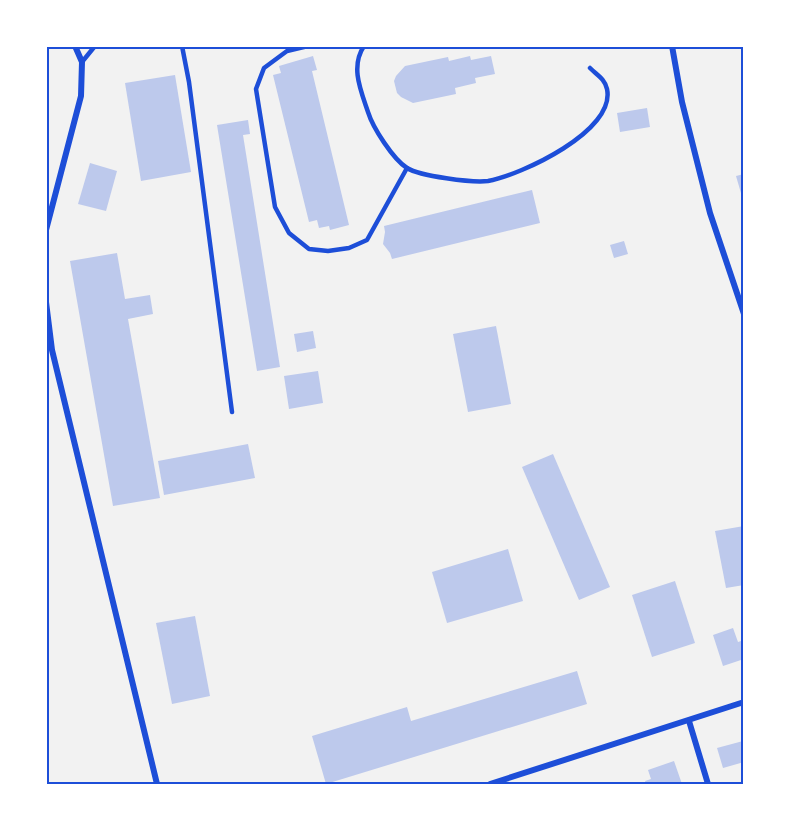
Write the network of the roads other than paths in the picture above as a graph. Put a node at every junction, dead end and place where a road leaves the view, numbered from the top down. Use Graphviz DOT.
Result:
graph roads {
  1 [pos="75,46"];
  2 [pos="95,46"];
  3 [pos="182,46"];
  4 [pos="308,46"];
  5 [pos="364,46"];
  6 [pos="672,46"];
  7 [pos="82,62"];
  8 [pos="590,68"];
  9 [pos="407,168"];
  10 [pos="46,231"];
  11 [pos="46,302"];
  12 [pos="744,314"];
  13 [pos="232,412"];
  14 [pos="744,702"];
  15 [pos="689,721"];
  16 [pos="157,784"];
  17 [pos="490,784"];
  18 [pos="708,784"];
  1 -- 7 [label="street"];
  2 -- 7 [label="lane"];
  3 -- 13 [label="lane"];
  4 -- 9 [label="lane"];
  5 -- 9 [label="lane"];
  6 -- 12 [label="street"];
  7 -- 10 [label="street"];
  8 -- 9 [label="lane"];
  11 -- 16 [label="street"];
  14 -- 15 [label="street"];
  15 -- 17 [label="street"];
  15 -- 18 [label="street"];
}
